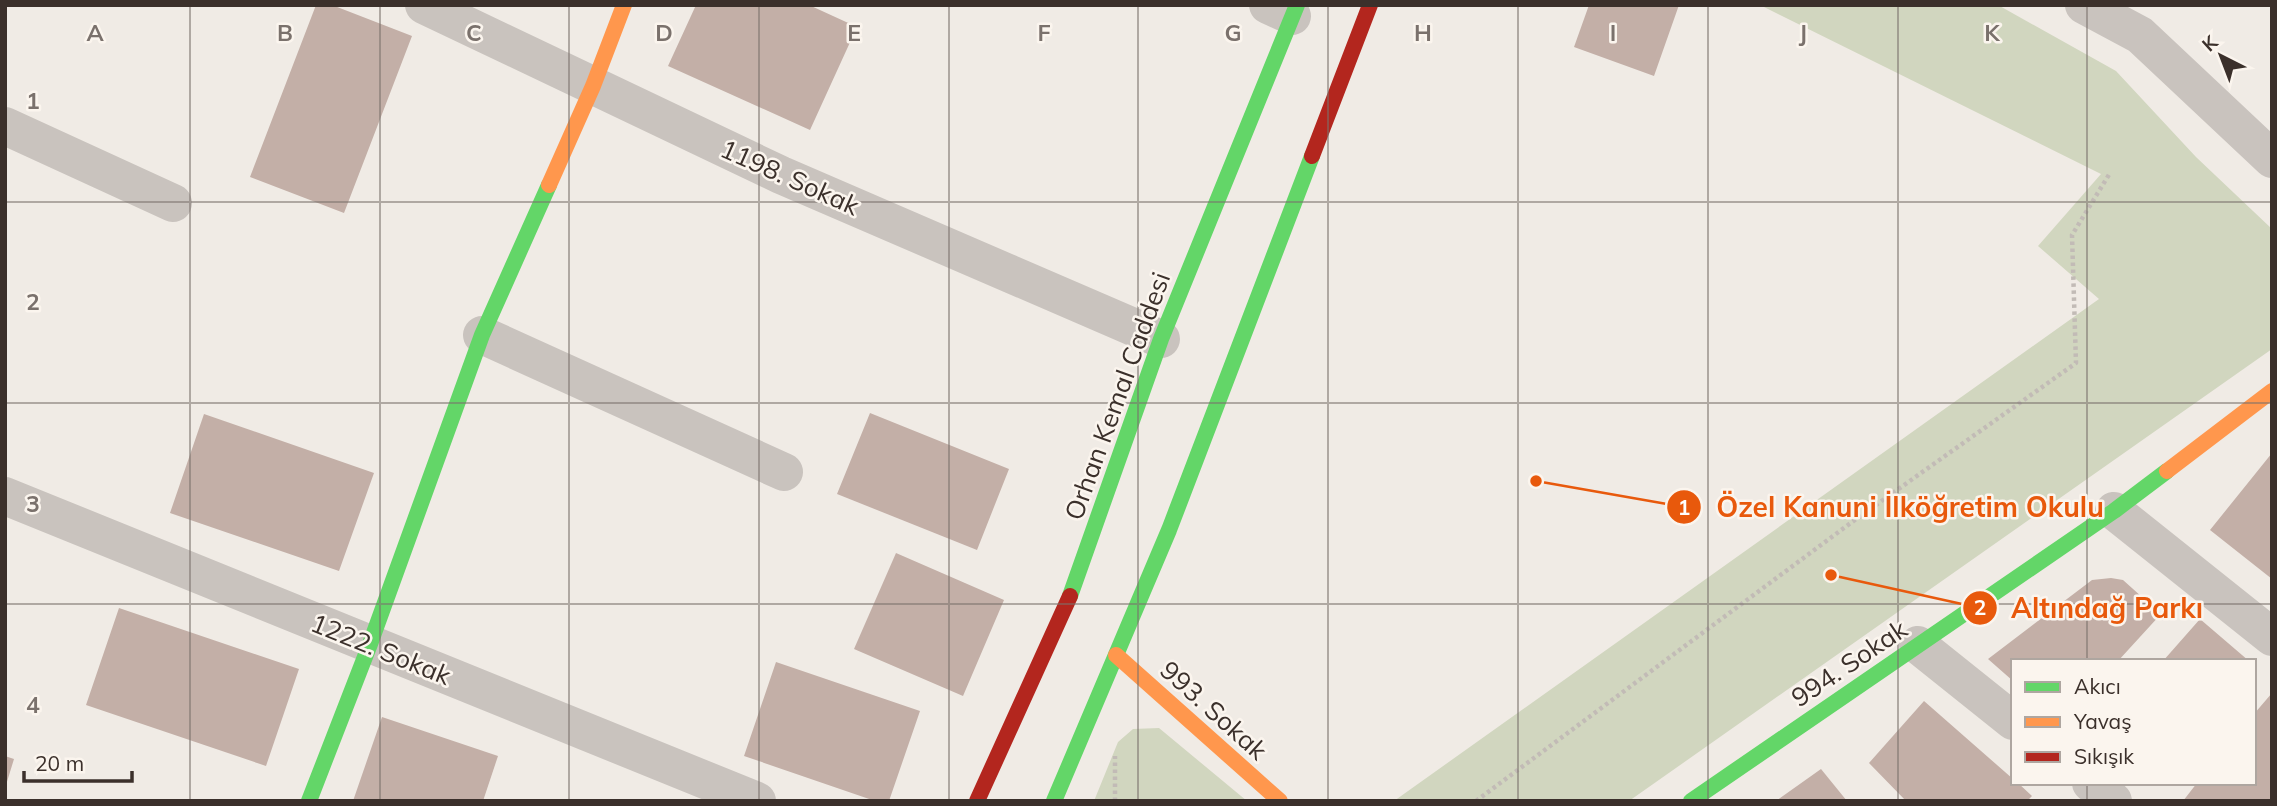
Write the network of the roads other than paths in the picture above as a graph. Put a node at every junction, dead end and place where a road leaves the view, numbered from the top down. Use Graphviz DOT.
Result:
graph roads {
  1 [pos="424,5"];
  2 [pos="624,5"];
  3 [pos="1370,5"];
  4 [pos="2084,5"];
  5 [pos="1286,9"];
  6 [pos="593,86"];
  7 [pos="5,126"];
  8 [pos="2272,159"];
  9 [pos="173,203"];
  10 [pos="482,335"];
  11 [pos="1161,339"];
  12 [pos="2272,391"];
  13 [pos="784,472"];
  14 [pos="5,496"];
  15 [pos="2114,510"];
  16 [pos="2272,637"];
  17 [pos="370,644"];
  18 [pos="1918,645"];
  19 [pos="1116,655"];
  20 [pos="2011,719"];
  21 [pos="2087,785"];
  22 [pos="2092,785"];
  23 [pos="309,801"];
  24 [pos="757,801"];
  25 [pos="977,801"];
  26 [pos="1054,801"];
  27 [pos="1280,801"];
  28 [pos="1691,801"];
  29 [pos="2071,801"];
  30 [pos="2113,801"];
  1 -- 6 [label="street, 1198. Sokak"];
  2 -- 6 [label="street"];
  3 -- 19 [label="street"];
  4 -- 8 [label="street"];
  5 -- 11 [label="street, Orhan Kemal Caddesi"];
  6 -- 10 [label="street"];
  6 -- 11 [label="street, 1198. Sokak"];
  7 -- 9 [label="street"];
  10 -- 13 [label="street"];
  10 -- 17 [label="street"];
  11 -- 25 [label="street, Orhan Kemal Caddesi"];
  12 -- 15 [label="street, 994. Sokak"];
  14 -- 17 [label="street, 1222. Sokak"];
  15 -- 16 [label="street"];
  15 -- 18 [label="street, 994. Sokak"];
  17 -- 23 [label="street"];
  17 -- 24 [label="street, 1222. Sokak"];
  18 -- 20 [label="street"];
  18 -- 28 [label="street, 994. Sokak"];
  19 -- 26 [label="street"];
  19 -- 27 [label="street, 993. Sokak"];
  21 -- 29 [label="street"];
  22 -- 30 [label="street"];
}
